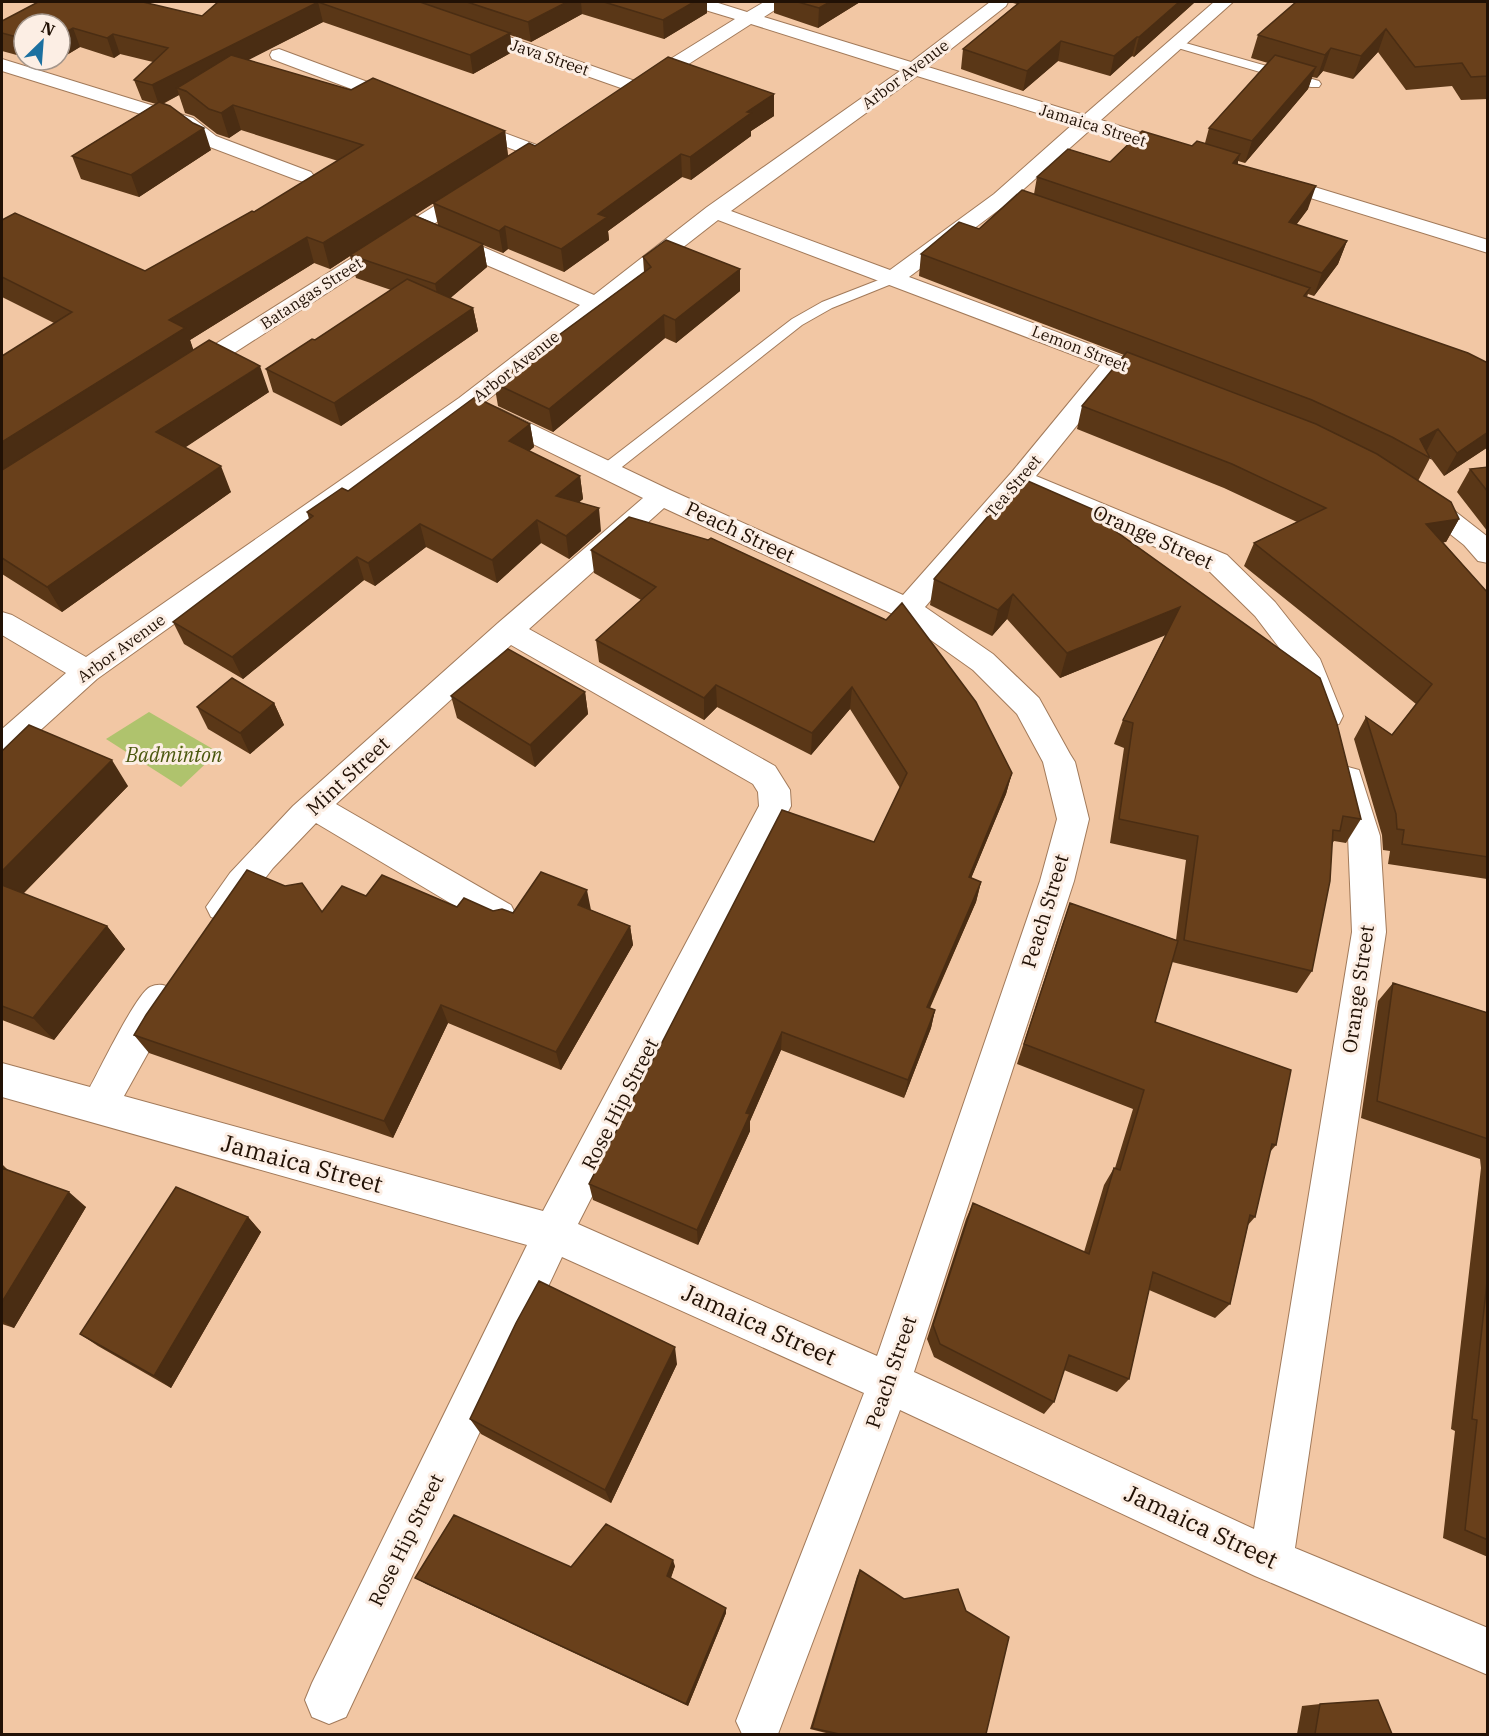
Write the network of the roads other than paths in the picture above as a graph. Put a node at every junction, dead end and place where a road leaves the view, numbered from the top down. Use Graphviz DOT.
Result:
graph roads {
  1 [pos="394,2"];
  2 [pos="698,2"];
  3 [pos="775,2"];
  4 [pos="1000,2"];
  5 [pos="1224,2"];
  6 [pos="749,18"];
  7 [pos="1175,45"];
  8 [pos="279,55"];
  9 [pos="2,65"];
  10 [pos="913,70"];
  11 [pos="1316,84"];
  12 [pos="424,109"];
  13 [pos="446,117"];
  14 [pos="1087,123"];
  15 [pos="1201,158"];
  16 [pos="515,163"];
  17 [pos="304,176"];
  18 [pos="495,176"];
  19 [pos="1258,176"];
  20 [pos="1001,198"];
  21 [pos="715,212"];
  22 [pos="1069,222"];
  23 [pos="416,226"];
  24 [pos="1488,247"];
  25 [pos="894,278"];
  26 [pos="597,304"];
  27 [pos="1116,361"];
  28 [pos="169,384"];
  29 [pos="1183,388"];
  30 [pos="468,403"];
  31 [pos="607,470"];
  32 [pos="1020,479"];
  33 [pos="1403,483"];
  34 [pos="661,496"];
  35 [pos="1488,554"];
  36 [pos="907,609"];
  37 [pos="2,622"];
  38 [pos="508,630"];
  39 [pos="87,671"];
  40 [pos="2,747"];
  41 [pos="314,806"];
  42 [pos="499,915"];
  43 [pos="209,928"];
  44 [pos="177,974"];
  45 [pos="2,1080"];
  46 [pos="98,1108"];
  47 [pos="553,1233"];
  48 [pos="889,1383"];
  49 [pos="1271,1560"];
  50 [pos="1488,1652"];
  51 [pos="329,1700"];
  52 [pos="760,1721"];
  1 -- 6 [label="street, Java Street"];
  2 -- 6 [label="street, Jamaica Street"];
  3 -- 6 [label="street"];
  4 -- 10 [label="street, Arbor Avenue"];
  5 -- 7 [label="street"];
  6 -- 10 [label="street, Jamaica Street"];
  7 -- 11 [label="lane"];
  7 -- 14 [label="street"];
  8 -- 12 [label="street"];
  9 -- 17 [label="street"];
  10 -- 14 [label="street, Jamaica Street"];
  10 -- 21 [label="street, Arbor Avenue"];
  13 -- 16 [label="street"];
  14 -- 15 [label="street, Jamaica Street"];
  14 -- 20 [label="street"];
  18 -- 23 [label="street, Batangas Street"];
  19 -- 24 [label="street"];
  20 -- 22 [label="street"];
  20 -- 25 [label="street"];
  21 -- 25 [label="street, Lemon Street"];
  21 -- 26 [label="street, Arbor Avenue"];
  23 -- 26 [label="street"];
  23 -- 28 [label="street, Batangas Street"];
  25 -- 27 [label="street, Lemon Street"];
  25 -- 31 [label="lane"];
  26 -- 30 [label="street, Arbor Avenue"];
  27 -- 29 [label="street, Lemon Street"];
  27 -- 32 [label="street, Tea Street"];
  30 -- 31 [label="street, Peach Street"];
  30 -- 39 [label="street, Arbor Avenue"];
  31 -- 34 [label="street, Peach Street"];
  32 -- 36 [label="street, Tea Street"];
  32 -- 49 [label="street, Orange Street"];
  33 -- 35 [label="street"];
  34 -- 36 [label="street, Peach Street"];
  34 -- 38 [label="street, Mint Street"];
  36 -- 48 [label="street, Peach Street"];
  37 -- 39 [label="street"];
  38 -- 41 [label="street, Mint Street"];
  38 -- 47 [label="street, Rose Hip Street"];
  39 -- 40 [label="street, Arbor Avenue"];
  41 -- 42 [label="street"];
  41 -- 43 [label="street, Mint Street"];
  44 -- 46 [label="street"];
  45 -- 46 [label="street, Jamaica Street"];
  46 -- 47 [label="street, Jamaica Street"];
  47 -- 48 [label="street, Jamaica Street"];
  47 -- 51 [label="street, Rose Hip Street"];
  48 -- 49 [label="street, Jamaica Street"];
  48 -- 52 [label="street, Peach Street"];
  49 -- 50 [label="street, Jamaica Street"];
}
